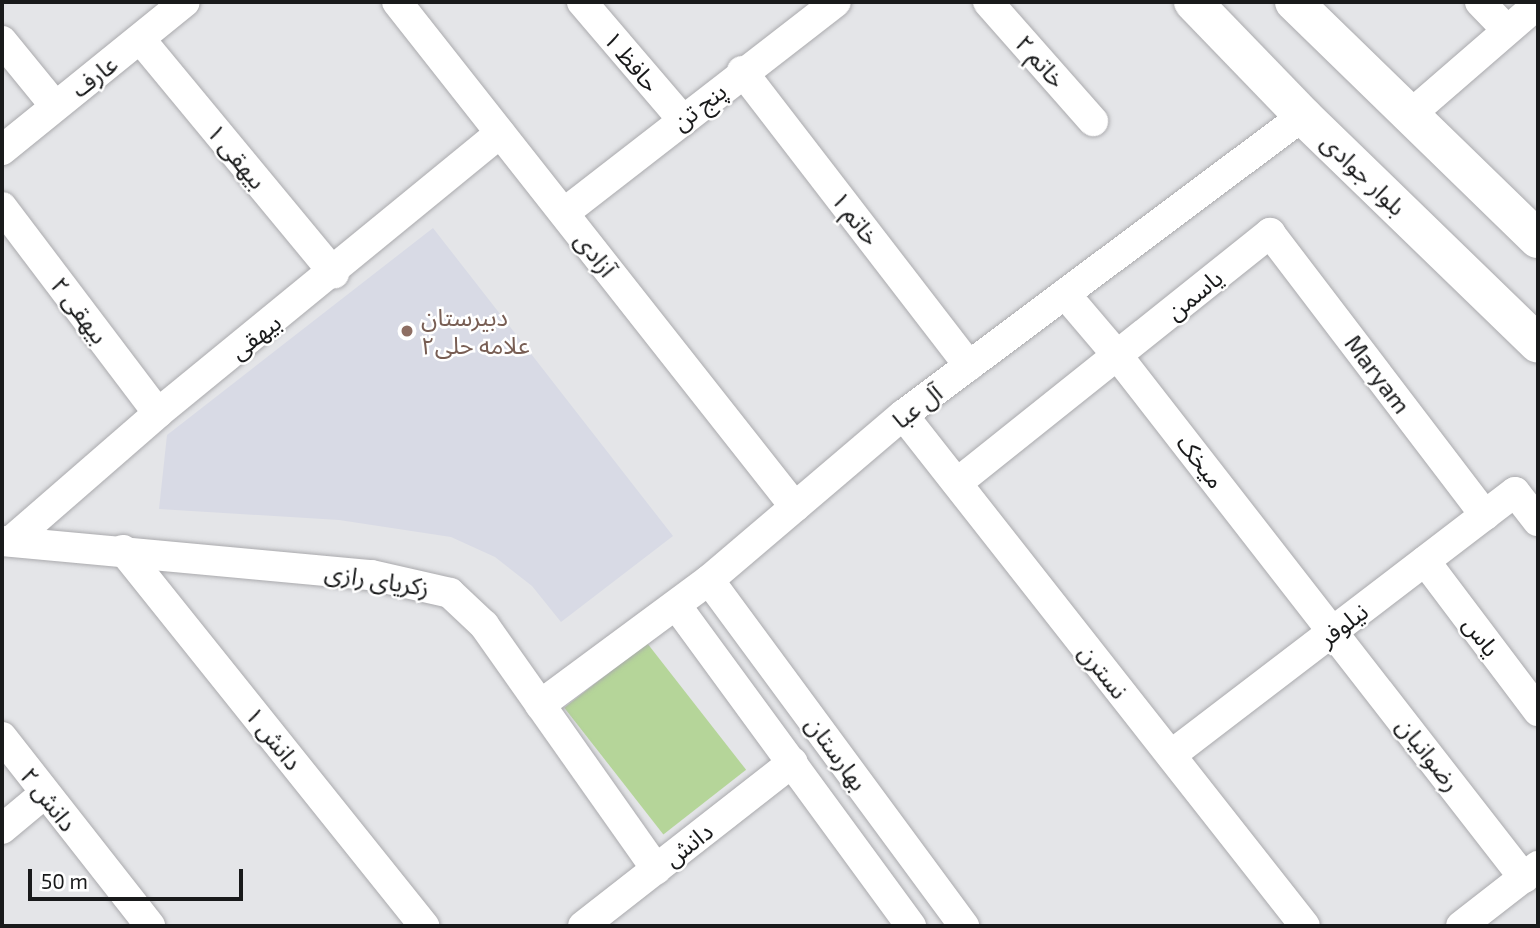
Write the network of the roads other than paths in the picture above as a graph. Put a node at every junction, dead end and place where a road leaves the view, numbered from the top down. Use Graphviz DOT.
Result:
graph roads {
  1 [pos="185,2"];
  2 [pos="397,2"];
  3 [pos="582,2"];
  4 [pos="835,2"];
  5 [pos="988,2"];
  6 [pos="1193,2"];
  7 [pos="1294,2"];
  8 [pos="1480,2"];
  9 [pos="1538,4"];
  10 [pos="1507,30"];
  11 [pos="141,40"];
  12 [pos="2,41"];
  13 [pos="742,71"];
  14 [pos="55,106"];
  15 [pos="1411,114"];
  16 [pos="1303,116"];
  17 [pos="682,119"];
  18 [pos="1093,121"];
  19 [pos="500,132"];
  20 [pos="2,150"];
  21 [pos="2,207"];
  22 [pos="564,213"];
  23 [pos="1270,233"];
  24 [pos="1538,239"];
  25 [pos="334,273"];
  26 [pos="1065,294"];
  27 [pos="1538,344"];
  28 [pos="1118,355"];
  29 [pos="969,366"];
  30 [pos="158,413"];
  31 [pos="904,415"];
  32 [pos="957,483"];
  33 [pos="795,507"];
  34 [pos="1485,515"];
  35 [pos="1538,521"];
  36 [pos="6,541"];
  37 [pos="123,550"];
  38 [pos="1425,561"];
  39 [pos="709,580"];
  40 [pos="676,605"];
  41 [pos="1334,630"];
  42 [pos="540,705"];
  43 [pos="1538,712"];
  44 [pos="2,737"];
  45 [pos="1171,755"];
  46 [pos="793,762"];
  47 [pos="44,794"];
  48 [pos="2,829"];
  49 [pos="656,869"];
  50 [pos="1531,872"];
  51 [pos="150,926"];
  52 [pos="424,926"];
  53 [pos="583,926"];
  54 [pos="911,926"];
  55 [pos="964,926"];
  56 [pos="1306,926"];
  57 [pos="1461,926"];
  1 -- 11 [label="street, عارف"];
  2 -- 19 [label="street, آزادی"];
  3 -- 17 [label="street, حافظ ۱"];
  4 -- 13 [label="street, پنج تن"];
  5 -- 18 [label="street, خاتم ۲"];
  6 -- 16 [label="street, بلوار جوادی"];
  7 -- 15 [label="street"];
  8 -- 10 [label="street"];
  9 -- 10 [label="street"];
  10 -- 15 [label="street"];
  11 -- 14 [label="street, عارف"];
  11 -- 25 [label="street, بیهقی ۱"];
  12 -- 14 [label="street"];
  13 -- 17 [label="street, پنج تن"];
  13 -- 29 [label="street, خاتم ۱"];
  14 -- 20 [label="street, عارف"];
  15 -- 24 [label="street"];
  16 -- 26 [label="street, آل عبا"];
  16 -- 27 [label="street, بلوار جوادی"];
  17 -- 22 [label="street, پنج تن"];
  19 -- 22 [label="street, آزادی"];
  19 -- 25 [label="street, بیهقی"];
  21 -- 30 [label="street, بیهقی ۲"];
  22 -- 33 [label="street, آزادی"];
  23 -- 28 [label="street, یاسمن"];
  23 -- 34 [label="street, Maryam"];
  25 -- 30 [label="street, بیهقی"];
  26 -- 28 [label="street, میخک"];
  26 -- 29 [label="street, آل عبا"];
  28 -- 32 [label="street, یاسمن"];
  28 -- 41 [label="street, میخک"];
  29 -- 31 [label="street, آل عبا"];
  30 -- 36 [label="street, بیهقی"];
  31 -- 32 [label="street, نسترن"];
  31 -- 33 [label="street, آل عبا"];
  32 -- 45 [label="street, نسترن"];
  33 -- 39 [label="street, آل عبا"];
  34 -- 35 [label="street, نیلوفر"];
  34 -- 38 [label="street, نیلوفر"];
  36 -- 37 [label="street, زکریای رازی"];
  37 -- 42 [label="street, زکریای رازی"];
  37 -- 52 [label="street, دانش ۱"];
  38 -- 41 [label="street, نیلوفر"];
  38 -- 43 [label="street, یاس"];
  39 -- 40 [label="street, آل عبا"];
  39 -- 55 [label="street, بهارستان"];
  40 -- 42 [label="street, آل عبا"];
  40 -- 46 [label="street, بهارستان"];
  41 -- 45 [label="street, نیلوفر"];
  41 -- 50 [label="street, رضوانیان"];
  42 -- 49 [label="street, زکریای رازی"];
  44 -- 47 [label="street, دانش ۲"];
  45 -- 56 [label="street, نسترن"];
  46 -- 49 [label="street, دانش"];
  46 -- 54 [label="street, بهارستان"];
  47 -- 48 [label="street"];
  47 -- 51 [label="street, دانش ۲"];
  49 -- 53 [label="street, دانش"];
  50 -- 57 [label="street"];
}
